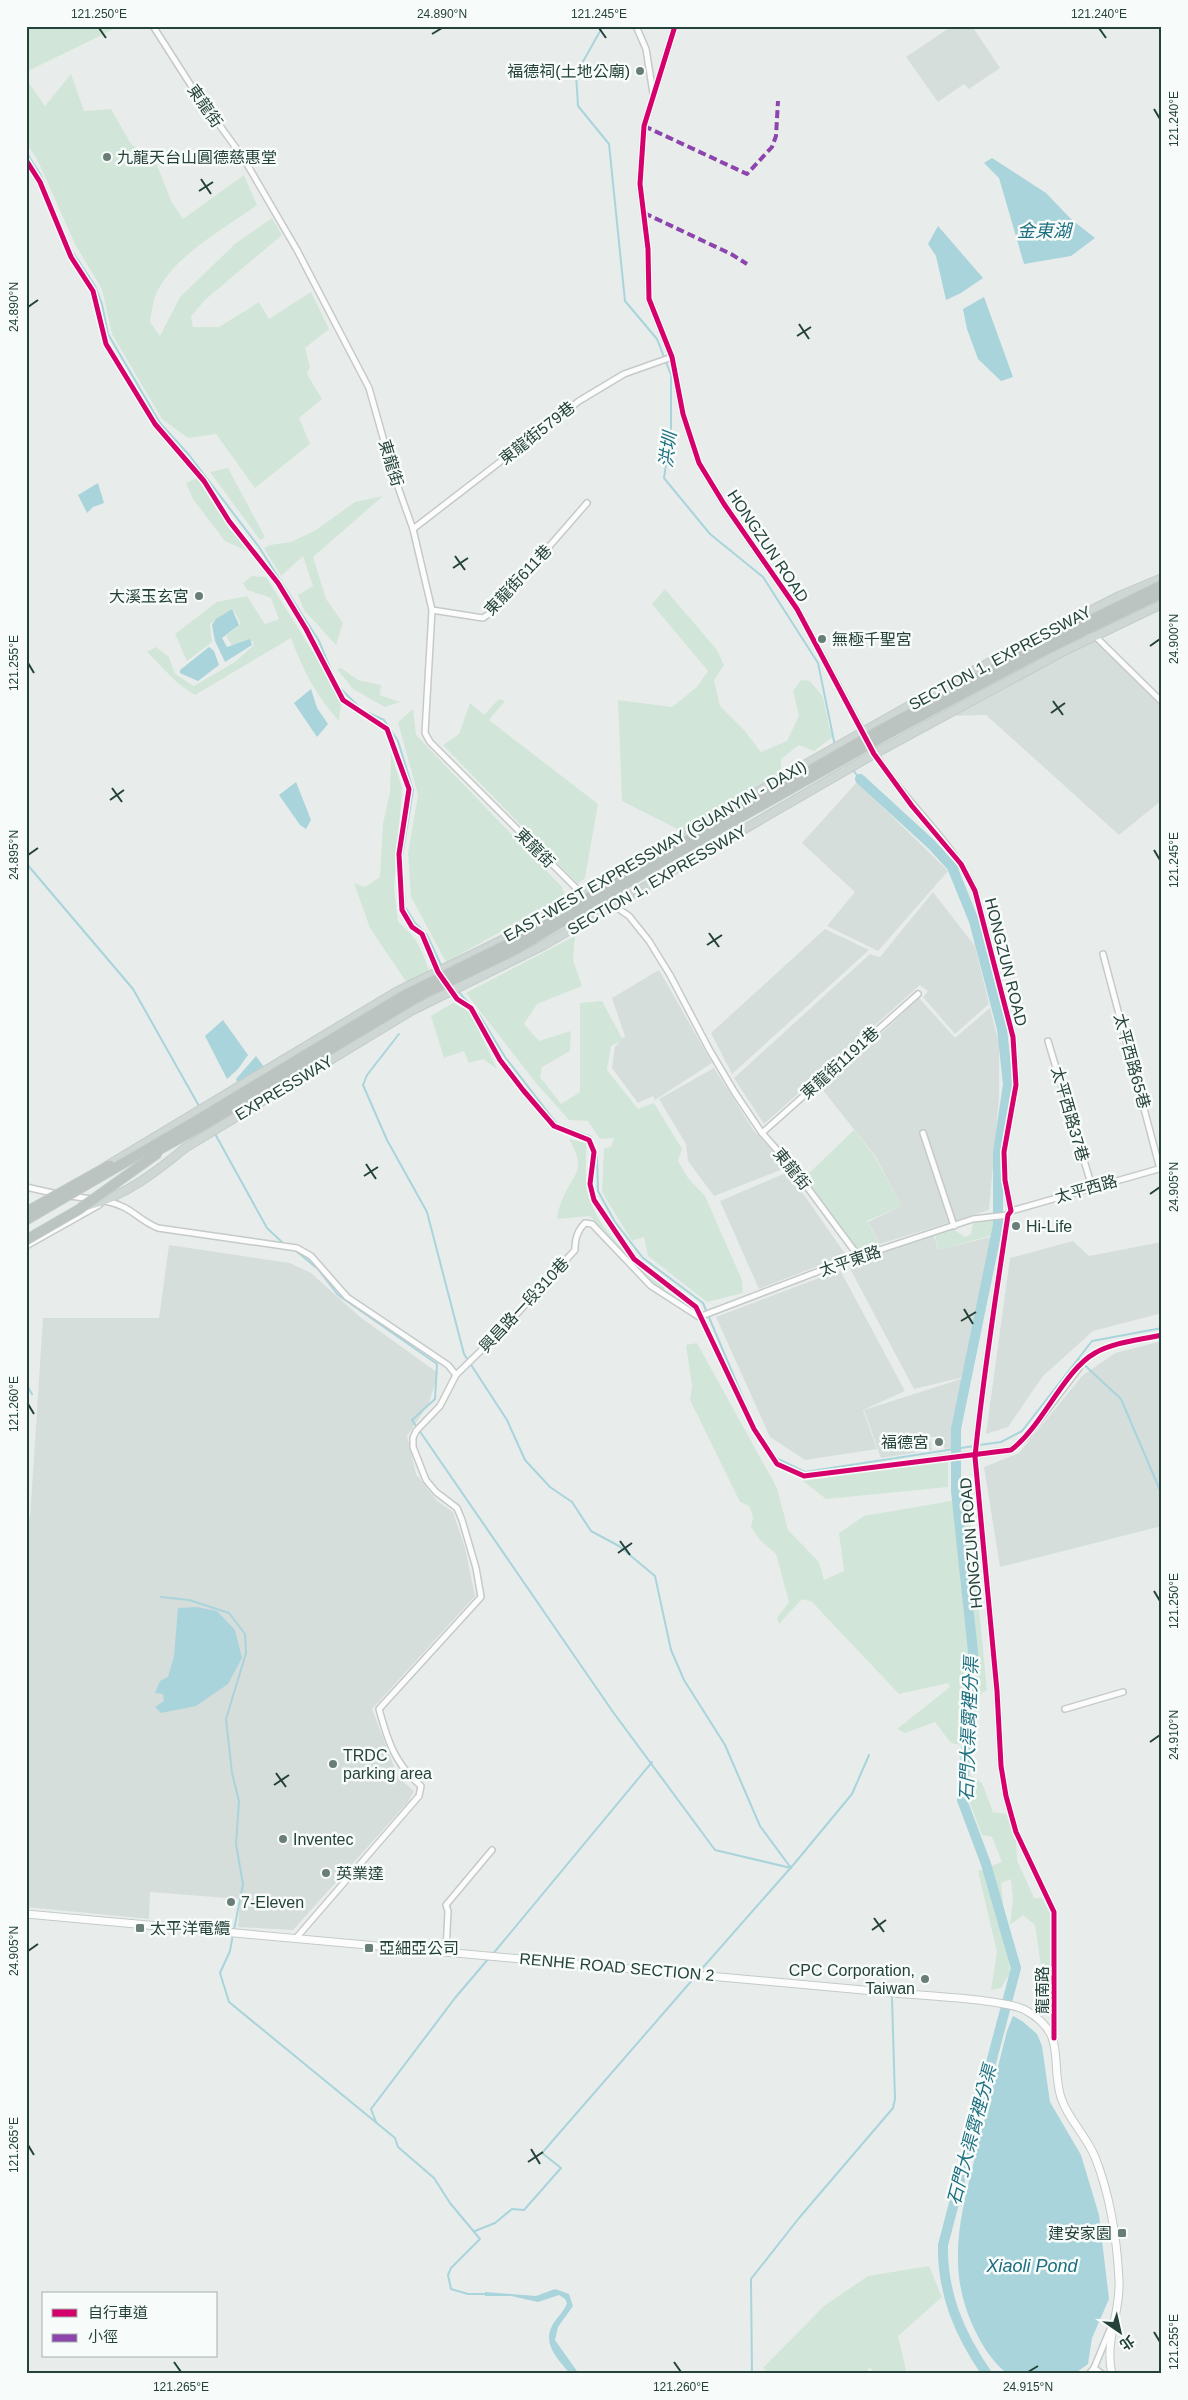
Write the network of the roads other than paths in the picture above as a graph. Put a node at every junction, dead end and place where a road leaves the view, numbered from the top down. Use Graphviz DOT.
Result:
graph roads {
  1 [pos="153,26"];
  2 [pos="636,26"];
  3 [pos="675,26"];
  4 [pos="653,93"];
  5 [pos="672,357"];
  6 [pos="587,503"];
  7 [pos="413,529"];
  8 [pos="1162,578"];
  9 [pos="1162,585"];
  10 [pos="1162,592"];
  11 [pos="1162,604"];
  12 [pos="432,610"];
  13 [pos="1061,626"];
  14 [pos="1095,636"];
  15 [pos="1162,702"];
  16 [pos="863,732"];
  17 [pos="874,754"];
  18 [pos="581,894"];
  19 [pos="613,905"];
  20 [pos="1104,954"];
  21 [pos="455,963"];
  22 [pos="467,984"];
  23 [pos="918,994"];
  24 [pos="1048,1041"];
  25 [pos="762,1133"];
  26 [pos="923,1133"];
  27 [pos="169,1141"];
  28 [pos="118,1158"];
  29 [pos="1161,1168"];
  30 [pos="26,1187"];
  31 [pos="1092,1187"];
  32 [pos="52,1194"];
  33 [pos="61,1194"];
  34 [pos="106,1201"];
  35 [pos="26,1212"];
  36 [pos="1010,1213"];
  37 [pos="26,1220"];
  38 [pos="26,1226"];
  39 [pos="954,1226"];
  40 [pos="26,1236"];
  41 [pos="26,1240"];
  42 [pos="26,1246"];
  43 [pos="859,1257"];
  44 [pos="701,1316"];
  45 [pos="1079,1368"];
  46 [pos="456,1375"];
  47 [pos="976,1450"];
  48 [pos="936,1459"];
  49 [pos="1123,1692"];
  50 [pos="1065,1709"];
  51 [pos="492,1850"];
  52 [pos="1054,1912"];
  53 [pos="26,1914"];
  54 [pos="297,1937"];
  55 [pos="446,1951"];
  56 [pos="1054,2038"];
  57 [pos="1114,2323"];
  58 [pos="1094,2368"];
  59 [pos="1089,2374"];
  60 [pos="1102,2374"];
  61 [pos="1112,2374"];
  1 -- 7 [label="street, 東龍街"];
  2 -- 4 [label="street"];
  3 -- 4 [label="street, HONGZUN ROAD"];
  4 -- 5 [label="street, HONGZUN ROAD"];
  5 -- 7 [label="street, 東龍街579巷"];
  5 -- 16 [label="street, HONGZUN ROAD"];
  6 -- 12 [label="street, 東龍街611巷"];
  7 -- 12 [label="street, 東龍街"];
  8 -- 13 [label="main road, SECTION 1, EXPRESSWAY"];
  9 -- 27 [label="highway, EAST-WEST EXPRESSWAY (GUANYIN - DAXI), bridge"];
  10 -- 27 [label="highway, EAST-WEST EXPRESSWAY (GUANYIN - DAXI), bridge"];
  11 -- 14 [label="main road, SECTION 1, EXPRESSWAY"];
  12 -- 18 [label="street, 東龍街"];
  13 -- 14 [label="street"];
  13 -- 16 [label="main road, SECTION 1, EXPRESSWAY"];
  14 -- 15 [label="street"];
  14 -- 17 [label="main road, SECTION 1, EXPRESSWAY"];
  16 -- 17 [label="street, HONGZUN ROAD"];
  16 -- 18 [label="main road, SECTION 1, EXPRESSWAY"];
  17 -- 19 [label="main road, SECTION 1, EXPRESSWAY"];
  17 -- 36 [label="street, HONGZUN ROAD"];
  18 -- 19 [label="street, 東龍街"];
  18 -- 21 [label="main road, SECTION 1, EXPRESSWAY"];
  19 -- 22 [label="main road, SECTION 1, EXPRESSWAY"];
  19 -- 25 [label="street, 東龍街"];
  20 -- 29 [label="street, 太平西路65巷"];
  21 -- 28 [label="main road, EXPRESSWAY"];
  22 -- 34 [label="main road, EXPRESSWAY"];
  23 -- 25 [label="street, 東龍街1191巷"];
  24 -- 31 [label="street, 太平西路37巷"];
  25 -- 43 [label="street, 東龍街"];
  26 -- 39 [label="street"];
  27 -- 35 [label="highway, bridge"];
  27 -- 37 [label="highway, bridge"];
  27 -- 38 [label="highway, bridge"];
  27 -- 41 [label="highway, bridge"];
  28 -- 32 [label="main road, EXPRESSWAY"];
  28 -- 33 [label="main road, EXPRESSWAY"];
  29 -- 31 [label="street, 太平西路"];
  30 -- 32 [label="street"];
  31 -- 36 [label="street, 太平西路"];
  32 -- 33 [label="street"];
  32 -- 35 [label="street, EXPRESSWAY"];
  33 -- 34 [label="street"];
  33 -- 35 [label="main road, EXPRESSWAY"];
  34 -- 40 [label="main road, EXPRESSWAY"];
  34 -- 42 [label="street, EXPRESSWAY"];
  34 -- 46 [label="street"];
  36 -- 39 [label="street, 太平東路"];
  36 -- 47 [label="street, HONGZUN ROAD"];
  39 -- 43 [label="street, 太平東路"];
  43 -- 44 [label="street, 太平東路"];
  44 -- 46 [label="street, 興昌路一段310巷"];
  45 -- 47 [label="street"];
  46 -- 54 [label="street"];
  47 -- 48 [label="street"];
  47 -- 52 [label="street, HONGZUN ROAD"];
  49 -- 50 [label="street"];
  51 -- 55 [label="street"];
  52 -- 56 [label="street, 龍南路"];
  53 -- 54 [label="main road, RENHE ROAD SECTION 2"];
  54 -- 55 [label="main road, RENHE ROAD SECTION 2"];
  55 -- 56 [label="main road, RENHE ROAD SECTION 2"];
  56 -- 57 [label="main road"];
  57 -- 58 [label="street"];
  57 -- 61 [label="main road"];
  58 -- 59 [label="street"];
  58 -- 60 [label="street"];
}
